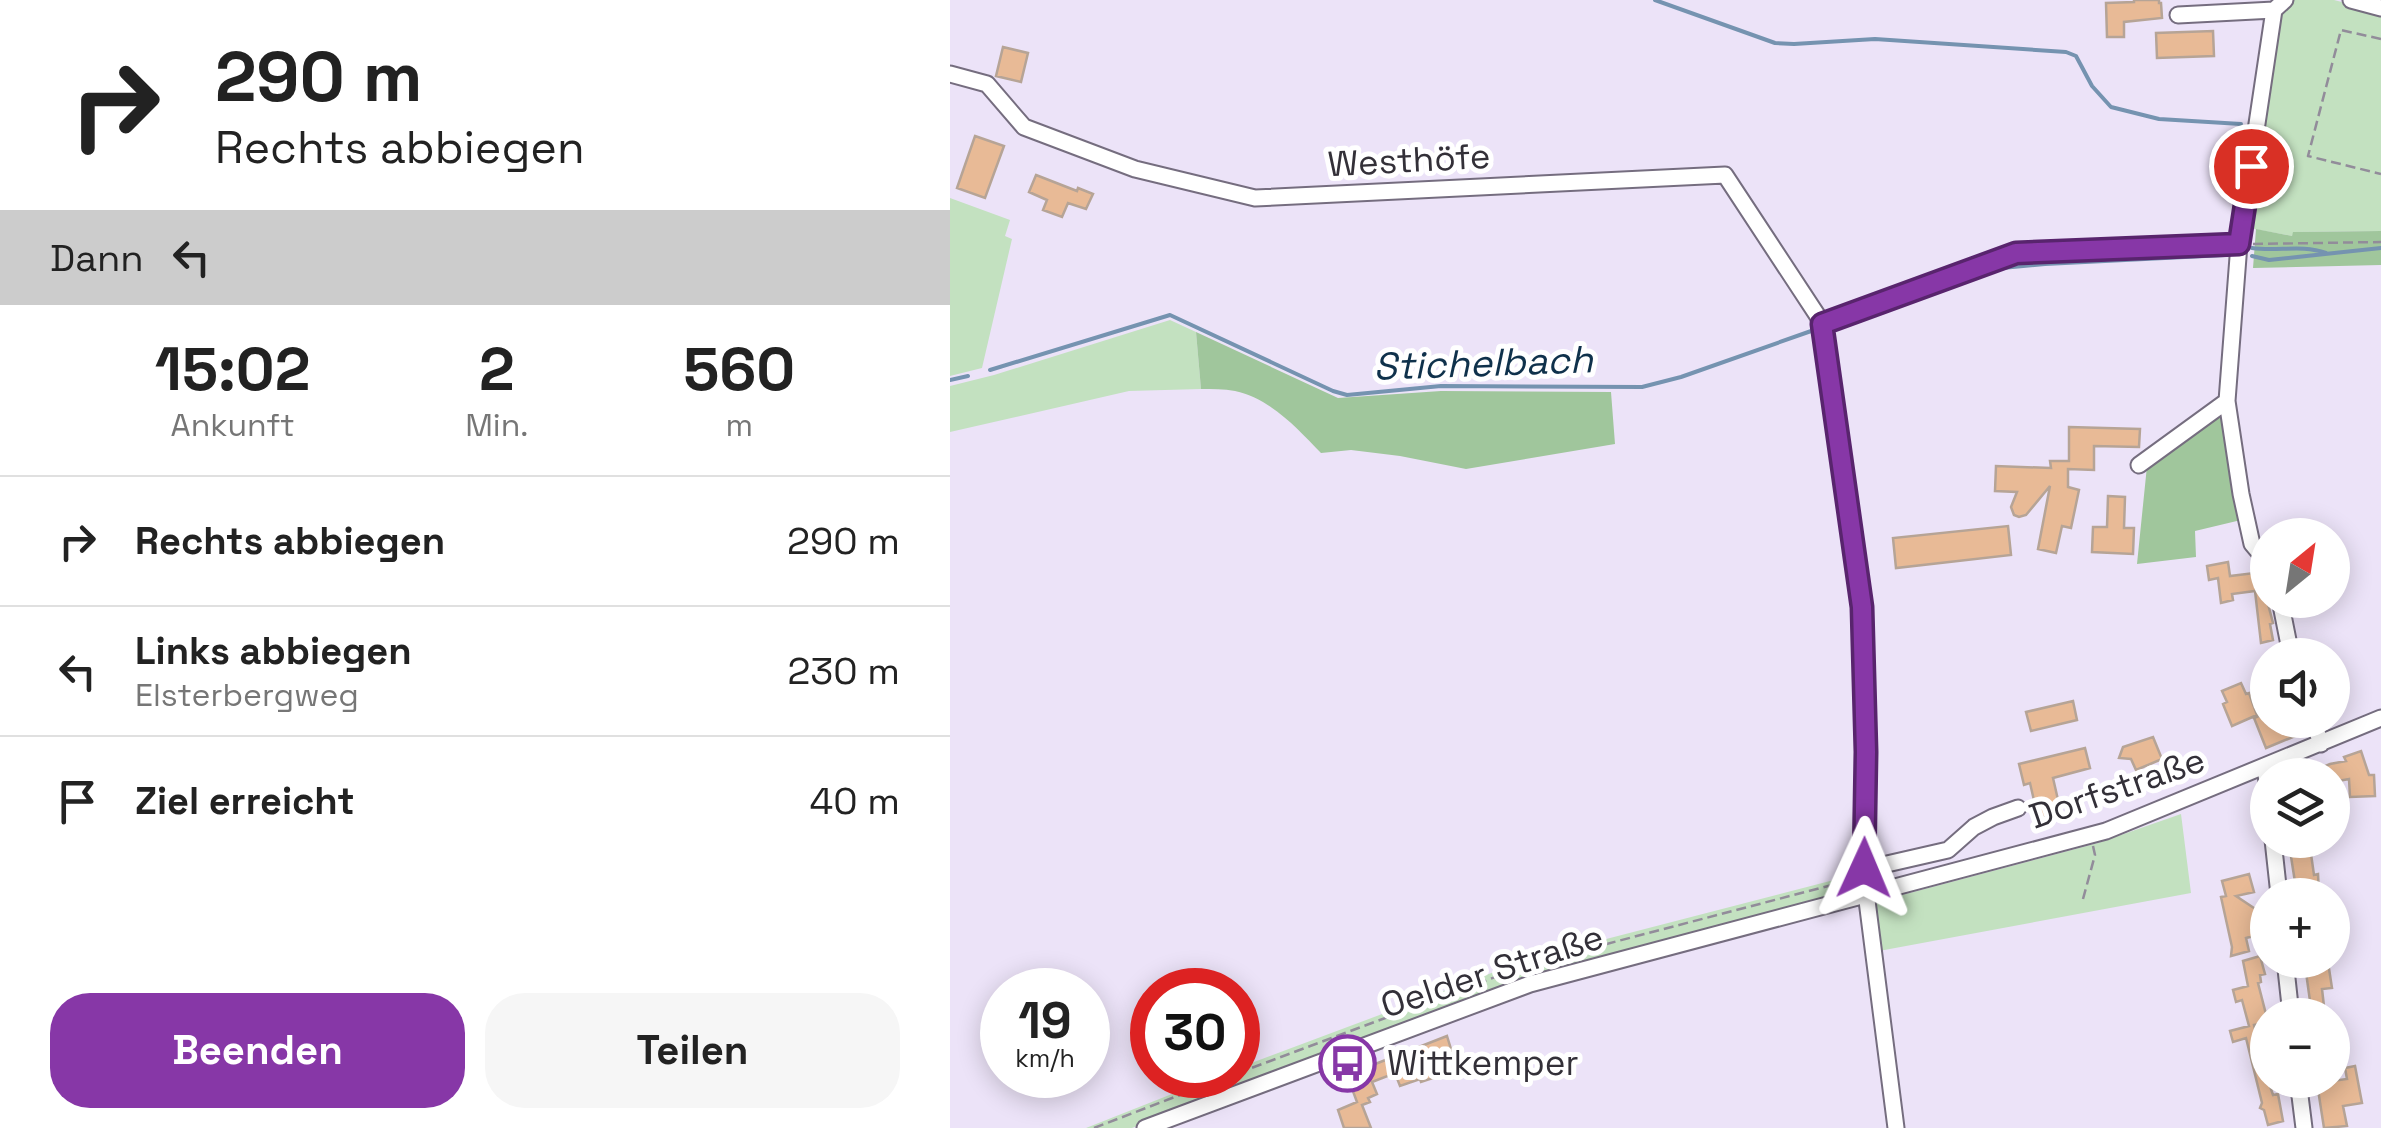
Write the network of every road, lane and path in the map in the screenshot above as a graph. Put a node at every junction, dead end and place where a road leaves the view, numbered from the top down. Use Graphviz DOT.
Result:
graph roads {
  1 [pos="2351,0"];
  2 [pos="2280,5"];
  3 [pos="2381,8"];
  4 [pos="2178,15"];
  5 [pos="2381,39"];
  6 [pos="950,74"];
  7 [pos="2381,174"];
  8 [pos="2381,242"];
  9 [pos="2239,244"];
  10 [pos="1822,324"];
  11 [pos="2227,401"];
  12 [pos="2139,465"];
  13 [pos="2250,535"];
  14 [pos="2381,718"];
  15 [pos="2319,738"];
  16 [pos="2321,744"];
  17 [pos="2285,758"];
  18 [pos="2250,772"];
  19 [pos="2018,808"];
  20 [pos="2091,835"];
  21 [pos="1864,868"];
  22 [pos="1866,895"];
  23 [pos="2083,898"];
  24 [pos="1433,1000"];
  25 [pos="1404,1011"];
  26 [pos="1441,1017"];
  27 [pos="1411,1028"];
  28 [pos="1172,1098"];
  29 [pos="2300,1098"];
  30 [pos="1094,1128"];
  31 [pos="1146,1128"];
  32 [pos="1896,1128"];
  33 [pos="2304,1128"];
  1 -- 3 [label="street"];
  2 -- 4 [label="street"];
  2 -- 9 [label="street"];
  5 -- 7 [label="path"];
  6 -- 10 [label="street, Westhöfe"];
  8 -- 9 [label="path"];
  9 -- 10 [label="street"];
  9 -- 11 [label="street"];
  10 -- 21 [label="street"];
  11 -- 12 [label="street"];
  11 -- 13 [label="street"];
  14 -- 16 [label="street, Dorfstraße"];
  15 -- 16 [label="street"];
  16 -- 17 [label="street, Dorfstraße"];
  18 -- 20 [label="street, Dorfstraße"];
  19 -- 21 [label="street"];
  20 -- 22 [label="street, Dorfstraße"];
  20 -- 23 [label="path"];
  21 -- 22 [label="street"];
  22 -- 26 [label="street, Oelder Straße"];
  22 -- 32 [label="street"];
  24 -- 26 [label="street"];
  25 -- 27 [label="street"];
  26 -- 27 [label="street, Oelder Straße"];
  27 -- 31 [label="street, Oelder Straße"];
  28 -- 30 [label="path"];
  29 -- 33 [label="street"];
}
